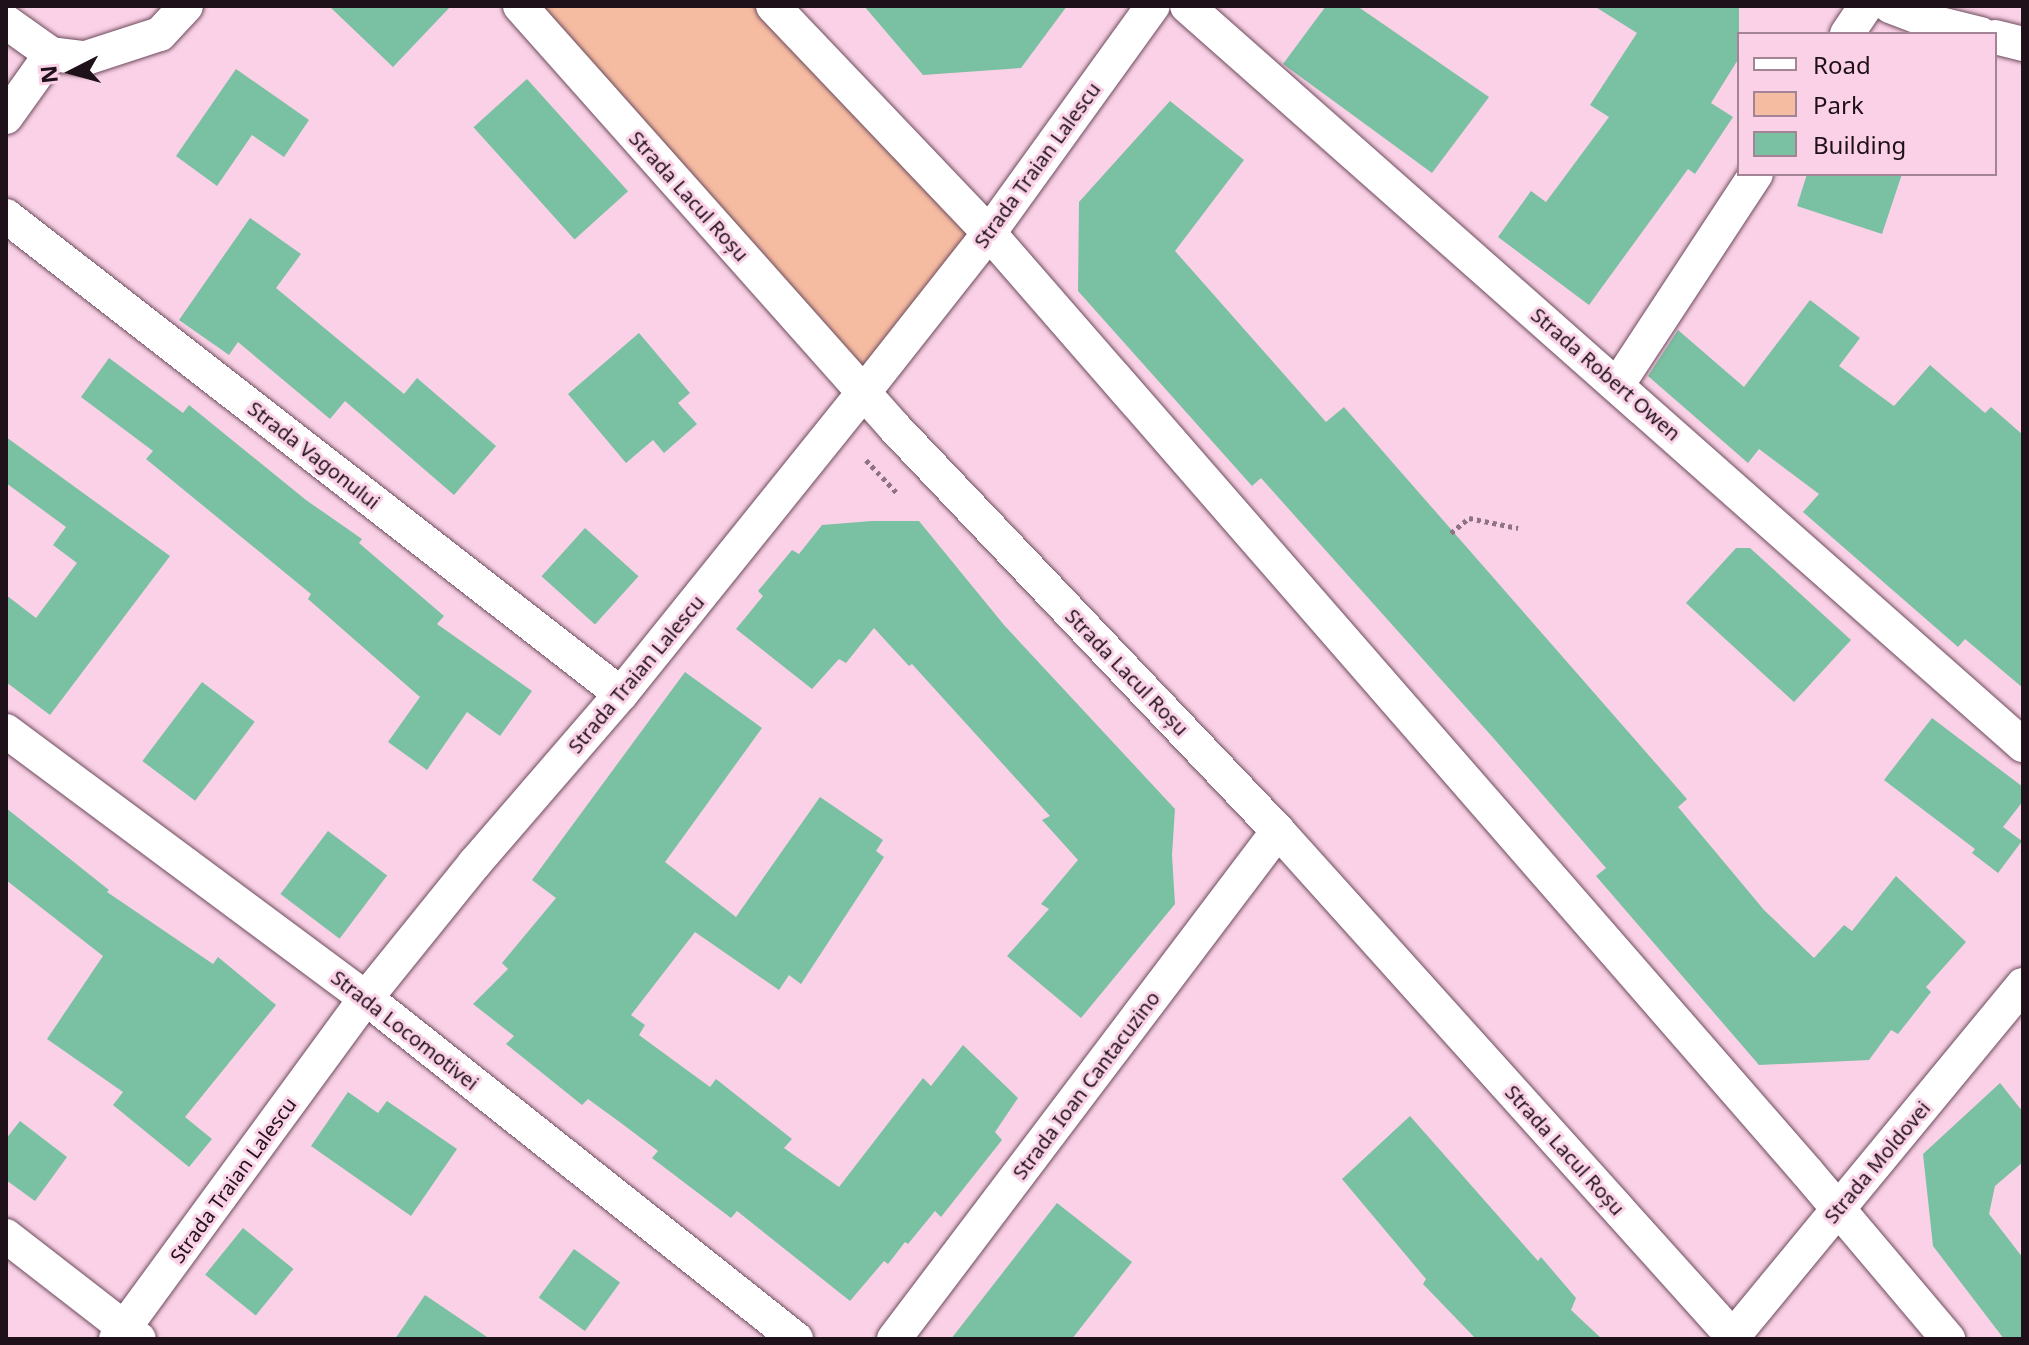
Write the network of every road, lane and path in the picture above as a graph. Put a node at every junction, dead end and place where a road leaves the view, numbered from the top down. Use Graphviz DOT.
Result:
graph roads {
  1 [pos="186,6"];
  2 [pos="520,6"];
  3 [pos="773,6"];
  4 [pos="1153,6"];
  5 [pos="1187,6"];
  6 [pos="1866,6"];
  7 [pos="1890,6"];
  8 [pos="6,22"];
  9 [pos="1848,32"];
  10 [pos="1973,32"];
  11 [pos="1997,38"];
  12 [pos="2023,44"];
  13 [pos="51,54"];
  14 [pos="6,117"];
  15 [pos="1755,176"];
  16 [pos="6,216"];
  17 [pos="989,233"];
  18 [pos="1618,384"];
  19 [pos="864,392"];
  20 [pos="1518,528"];
  21 [pos="1451,533"];
  22 [pos="621,694"];
  23 [pos="6,731"];
  24 [pos="2023,745"];
  25 [pos="1278,831"];
  26 [pos="2023,985"];
  27 [pos="366,998"];
  28 [pos="1839,1209"];
  29 [pos="6,1236"];
  30 [pos="126,1335"];
  31 [pos="1733,1338"];
  32 [pos="796,1339"];
  33 [pos="894,1339"];
  34 [pos="1948,1339"];
  1 -- 13 [label="street"];
  2 -- 19 [label="street, Strada Lacul Roșu"];
  3 -- 17 [label="street"];
  4 -- 17 [label="street, Strada Traian Lalescu"];
  5 -- 18 [label="street, Strada Robert Owen"];
  6 -- 9 [label="street"];
  7 -- 10 [label="street"];
  8 -- 13 [label="street"];
  11 -- 12 [label="street"];
  13 -- 14 [label="street"];
  15 -- 18 [label="street"];
  16 -- 22 [label="street, Strada Vagonului"];
  17 -- 19 [label="street, Strada Traian Lalescu"];
  17 -- 28 [label="street"];
  18 -- 24 [label="street, Strada Robert Owen"];
  19 -- 22 [label="street, Strada Traian Lalescu"];
  19 -- 25 [label="street, Strada Lacul Roșu"];
  20 -- 21 [label="path"];
  22 -- 27 [label="street, Strada Traian Lalescu"];
  23 -- 27 [label="street, Strada Locomotivei"];
  25 -- 31 [label="street, Strada Lacul Roșu"];
  25 -- 33 [label="street, Strada Ioan Cantacuzino"];
  26 -- 28 [label="street, Strada Moldovei"];
  27 -- 30 [label="street, Strada Traian Lalescu"];
  27 -- 32 [label="street, Strada Locomotivei"];
  28 -- 31 [label="street, Strada Moldovei"];
  28 -- 34 [label="street"];
  29 -- 30 [label="street"];
}
